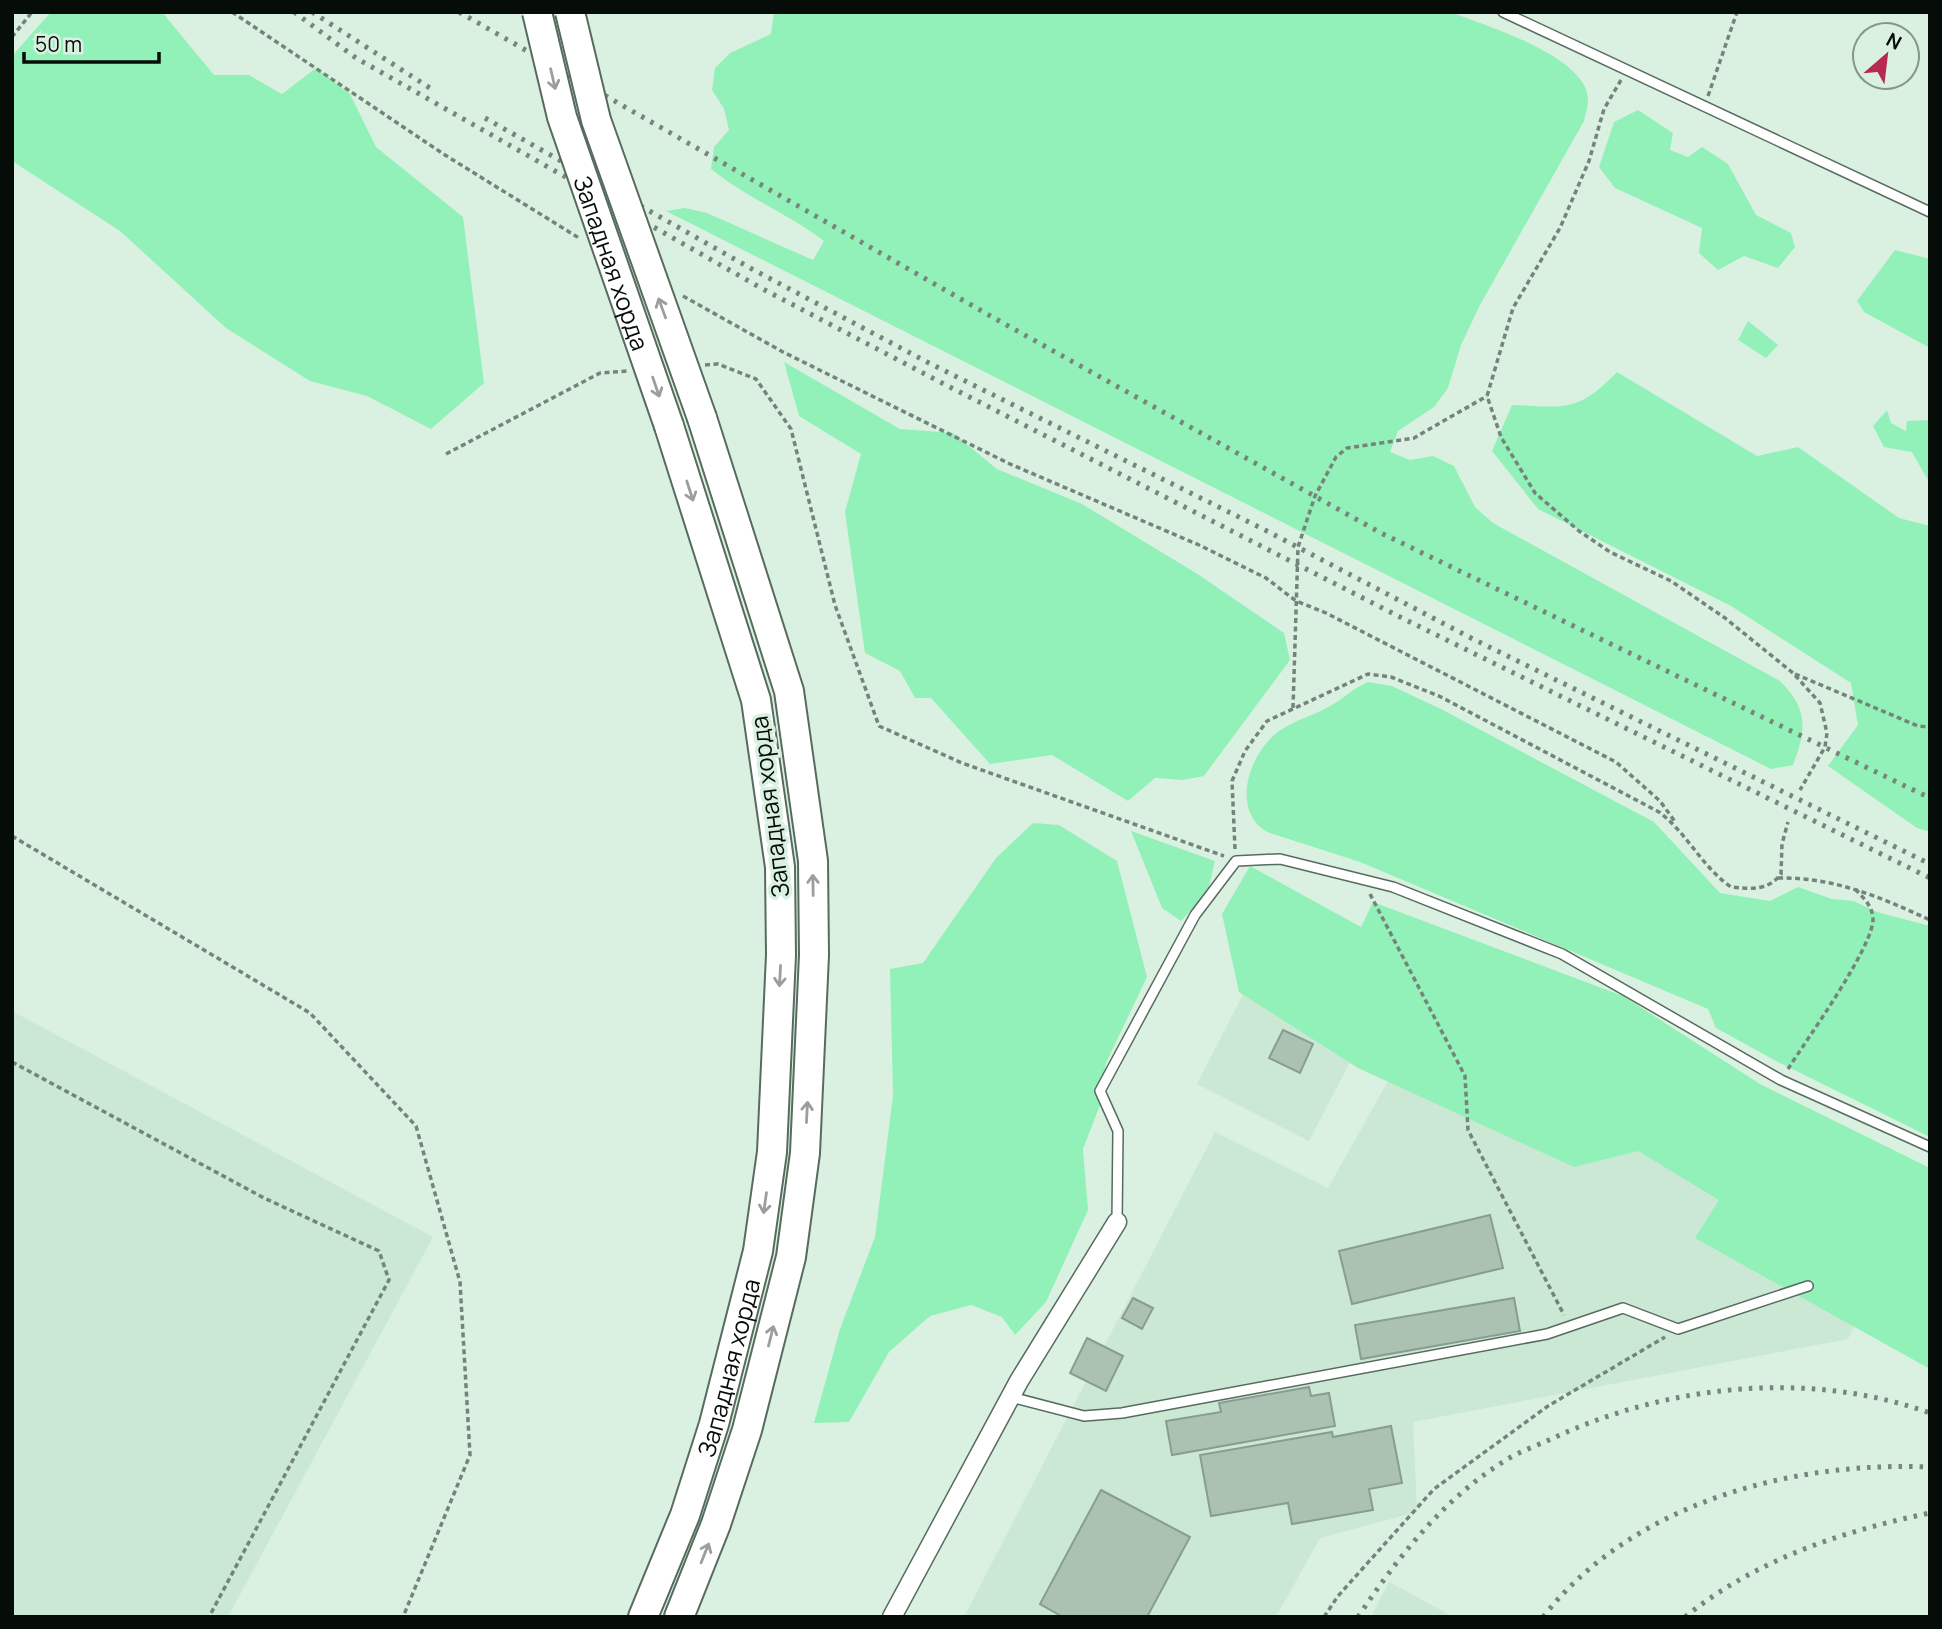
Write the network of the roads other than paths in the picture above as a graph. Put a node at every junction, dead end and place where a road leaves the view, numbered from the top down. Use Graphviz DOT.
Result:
graph roads {
  1 [pos="537,12"];
  2 [pos="570,12"];
  3 [pos="1503,12"];
  4 [pos="1930,212"];
  5 [pos="1930,1147"];
  6 [pos="1117,1222"];
  7 [pos="1808,1286"];
  8 [pos="1011,1397"];
  9 [pos="643,1617"];
  10 [pos="679,1617"];
  11 [pos="892,1617"];
  1 -- 9 [label="highway, Западная хорда, one-way, bridge"];
  10 -- 2 [label="highway, Западная хорда, one-way, bridge"];
  3 -- 4 [label="lane"];
  5 -- 6 [label="lane"];
  6 -- 8 [label="street"];
  7 -- 8 [label="lane"];
  8 -- 11 [label="street"];
}
